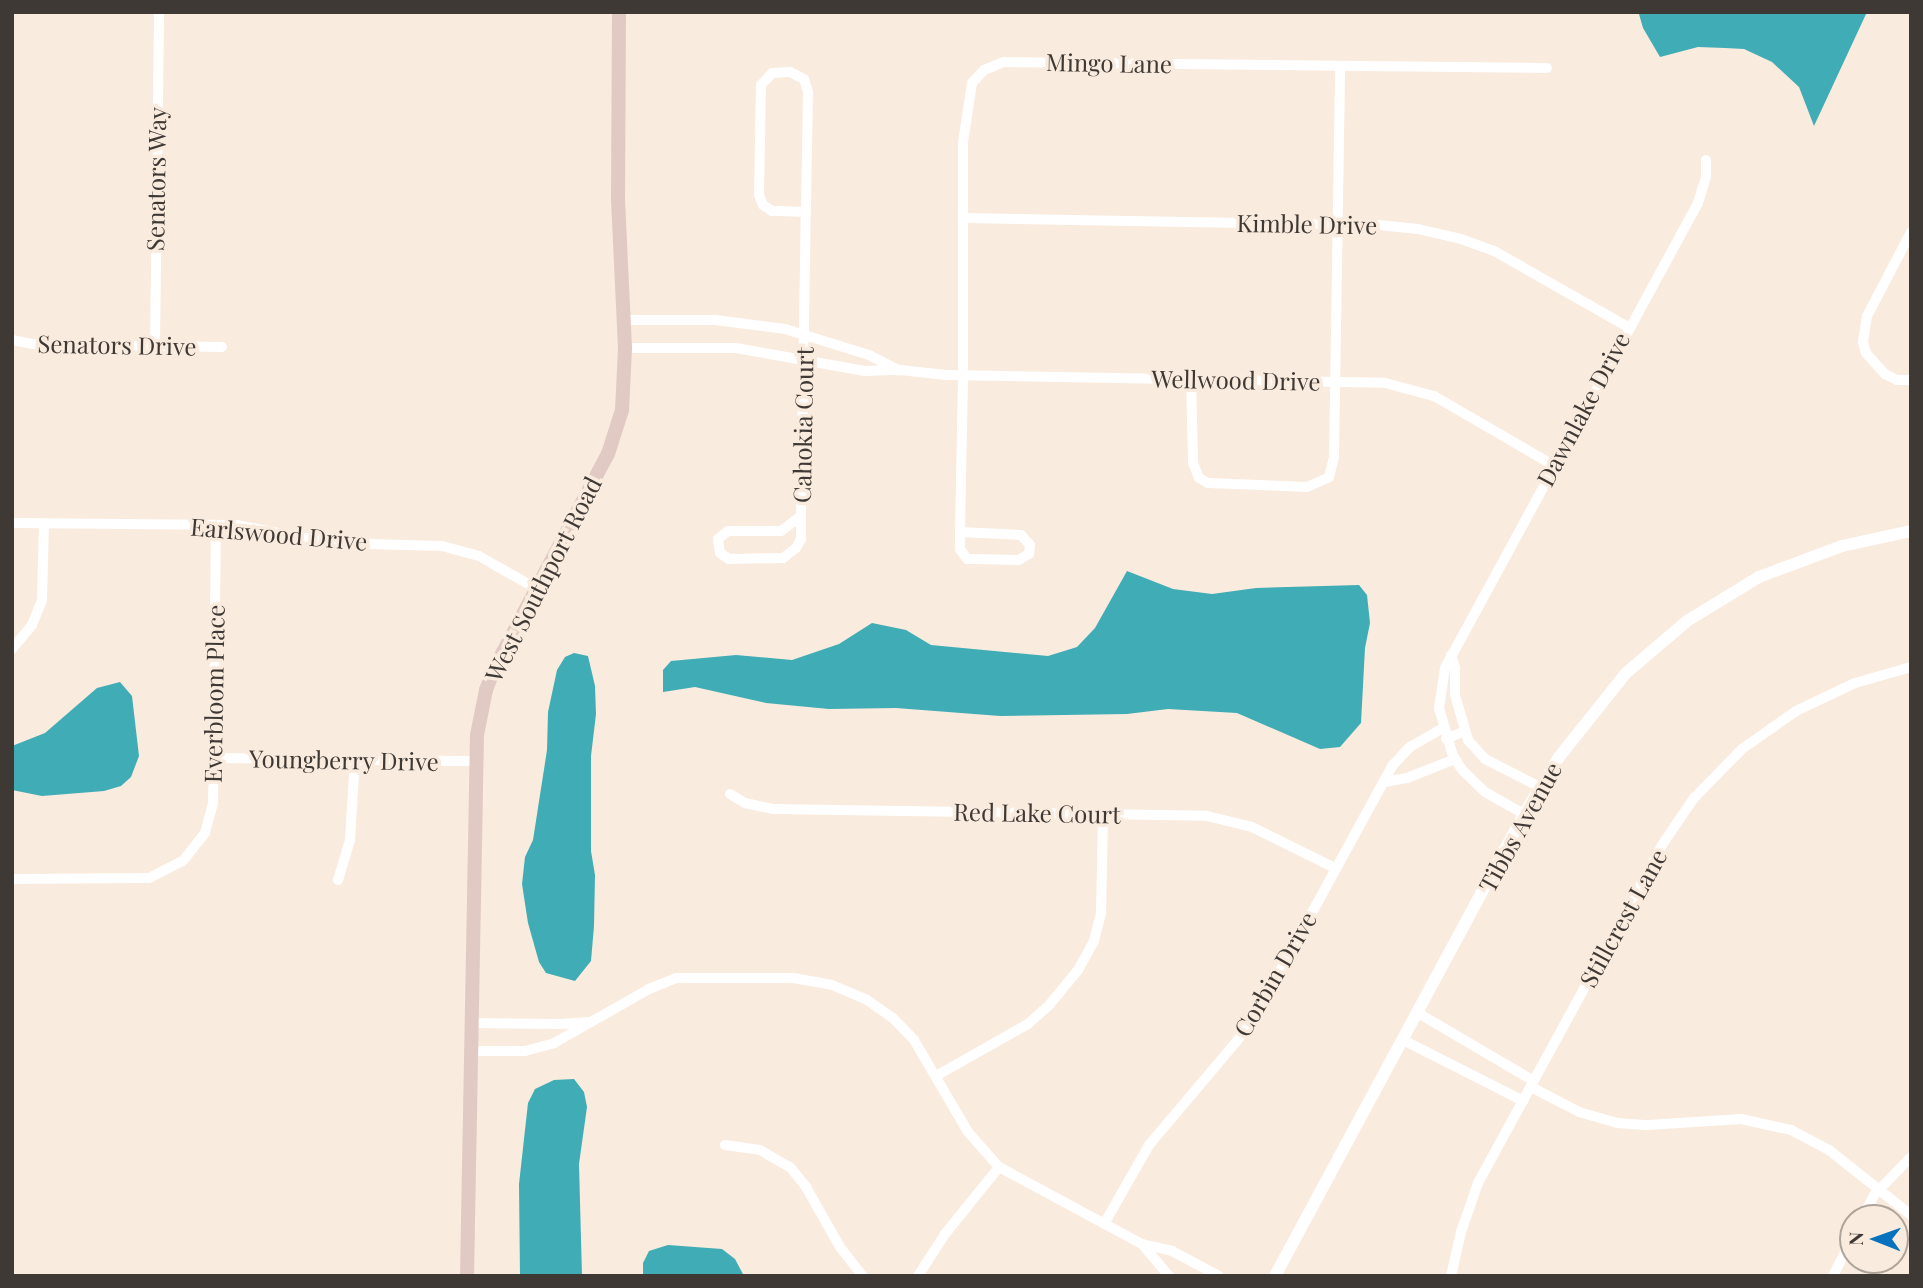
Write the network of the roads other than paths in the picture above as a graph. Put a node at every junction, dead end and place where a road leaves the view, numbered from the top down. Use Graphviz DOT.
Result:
graph roads {
  1 [pos="159,12"];
  2 [pos="619,12"];
  3 [pos="1340,68"];
  4 [pos="1547,68"];
  5 [pos="1706,160"];
  6 [pos="806,212"];
  7 [pos="963,218"];
  8 [pos="1337,224"];
  9 [pos="1911,232"];
  10 [pos="624,320"];
  11 [pos="1628,327"];
  12 [pos="805,335"];
  13 [pos="12,341"];
  14 [pos="155,345"];
  15 [pos="222,347"];
  16 [pos="625,348"];
  17 [pos="805,360"];
  18 [pos="900,370"];
  19 [pos="962,376"];
  20 [pos="1191,379"];
  21 [pos="1911,380"];
  22 [pos="1335,381"];
  23 [pos="1553,465"];
  24 [pos="801,516"];
  25 [pos="12,523"];
  26 [pos="44,524"];
  27 [pos="216,525"];
  28 [pos="1911,531"];
  29 [pos="960,532"];
  30 [pos="535,588"];
  31 [pos="12,649"];
  32 [pos="1451,656"];
  33 [pos="1911,667"];
  34 [pos="1443,728"];
  35 [pos="1465,731"];
  36 [pos="1446,739"];
  37 [pos="214,758"];
  38 [pos="355,759"];
  39 [pos="1455,759"];
  40 [pos="475,761"];
  41 [pos="1384,782"];
  42 [pos="1540,787"];
  43 [pos="730,794"];
  44 [pos="1103,814"];
  45 [pos="1524,814"];
  46 [pos="1335,868"];
  47 [pos="12,879"];
  48 [pos="338,880"];
  49 [pos="1418,1013"];
  50 [pos="591,1021"];
  51 [pos="472,1023"];
  52 [pos="1403,1040"];
  53 [pos="471,1051"];
  54 [pos="936,1076"];
  55 [pos="1532,1084"];
  56 [pos="1523,1101"];
  57 [pos="724,1145"];
  58 [pos="1911,1157"];
  59 [pos="999,1167"];
  60 [pos="1879,1190"];
  61 [pos="1870,1204"];
  62 [pos="1911,1215"];
  63 [pos="1104,1224"];
  64 [pos="1142,1244"];
  65 [pos="467,1276"];
  66 [pos="863,1276"];
  67 [pos="918,1276"];
  68 [pos="1169,1276"];
  69 [pos="1219,1276"];
  70 [pos="1275,1276"];
  71 [pos="1451,1276"];
  1 -- 14 [label="street, Senators Way"];
  2 -- 10 [label="main road, West Southport Road"];
  3 -- 4 [label="street, Mingo Lane"];
  3 -- 7 [label="street, Mingo Lane"];
  3 -- 8 [label="street"];
  5 -- 11 [label="street, Dawnlake Drive"];
  6 -- 6 [label="street, Cahokia Court"];
  6 -- 12 [label="street, Cahokia Court"];
  7 -- 8 [label="street, Kimble Drive"];
  7 -- 19 [label="street, Mingo Lane"];
  8 -- 11 [label="street, Kimble Drive"];
  8 -- 22 [label="street"];
  9 -- 21 [label="street"];
  10 -- 12 [label="street, Wellwood Drive"];
  10 -- 16 [label="main road, West Southport Road"];
  11 -- 23 [label="street, Dawnlake Drive"];
  12 -- 17 [label="street, Cahokia Court"];
  12 -- 18 [label="street, Wellwood Drive"];
  13 -- 14 [label="street, Senators Drive"];
  14 -- 15 [label="street, Senators Drive"];
  16 -- 17 [label="street, Wellwood Drive"];
  16 -- 30 [label="main road, West Southport Road"];
  17 -- 18 [label="street, Wellwood Drive"];
  17 -- 24 [label="street, Cahokia Court"];
  18 -- 19 [label="street, Wellwood Drive"];
  19 -- 20 [label="street, Wellwood Drive"];
  19 -- 29 [label="street, Mingo Lane"];
  20 -- 22 [label="street, Wellwood Drive"];
  20 -- 22 [label="street"];
  22 -- 23 [label="street, Wellwood Drive"];
  23 -- 32 [label="street, Dawnlake Drive"];
  24 -- 24 [label="street, Cahokia Court"];
  25 -- 26 [label="street, Earlswood Drive"];
  26 -- 27 [label="street, Earlswood Drive"];
  26 -- 31 [label="street"];
  27 -- 30 [label="street, Earlswood Drive"];
  27 -- 37 [label="street, Everbloom Place"];
  28 -- 42 [label="street, Tibbs Avenue"];
  29 -- 29 [label="street"];
  30 -- 40 [label="main road, West Southport Road"];
  32 -- 34 [label="street, Dawnlake Drive"];
  32 -- 35 [label="street"];
  33 -- 55 [label="street, Stillcrest Lane"];
  34 -- 36 [label="street, Dawnlake Drive"];
  34 -- 41 [label="street, Corbin Drive"];
  35 -- 36 [label="street"];
  35 -- 42 [label="street"];
  36 -- 39 [label="street, Dawnlake Drive"];
  37 -- 38 [label="street, Youngberry Drive"];
  37 -- 47 [label="street, Everbloom Place"];
  38 -- 40 [label="street, Youngberry Drive"];
  38 -- 48 [label="street"];
  39 -- 41 [label="street"];
  39 -- 45 [label="street, Dawnlake Drive"];
  40 -- 51 [label="main road, West Southport Road"];
  41 -- 46 [label="street, Corbin Drive"];
  42 -- 45 [label="street, Tibbs Avenue"];
  43 -- 44 [label="street, Red Lake Court"];
  44 -- 46 [label="street, Red Lake Court"];
  44 -- 54 [label="street"];
  45 -- 49 [label="street, Tibbs Avenue"];
  46 -- 63 [label="street, Corbin Drive"];
  49 -- 52 [label="street, Tibbs Avenue"];
  49 -- 55 [label="street"];
  50 -- 51 [label="street"];
  50 -- 53 [label="street"];
  50 -- 54 [label="street"];
  51 -- 53 [label="main road, West Southport Road"];
  52 -- 56 [label="street"];
  52 -- 70 [label="street, Tibbs Avenue"];
  53 -- 65 [label="main road, West Southport Road"];
  54 -- 59 [label="street"];
  55 -- 56 [label="street, Stillcrest Lane"];
  55 -- 60 [label="street"];
  56 -- 71 [label="street, Stillcrest Lane"];
  57 -- 66 [label="street"];
  58 -- 60 [label="street"];
  59 -- 63 [label="street"];
  59 -- 67 [label="street"];
  60 -- 61 [label="street"];
  60 -- 62 [label="street"];
  63 -- 64 [label="street"];
  64 -- 68 [label="street"];
  64 -- 69 [label="street"];
}
